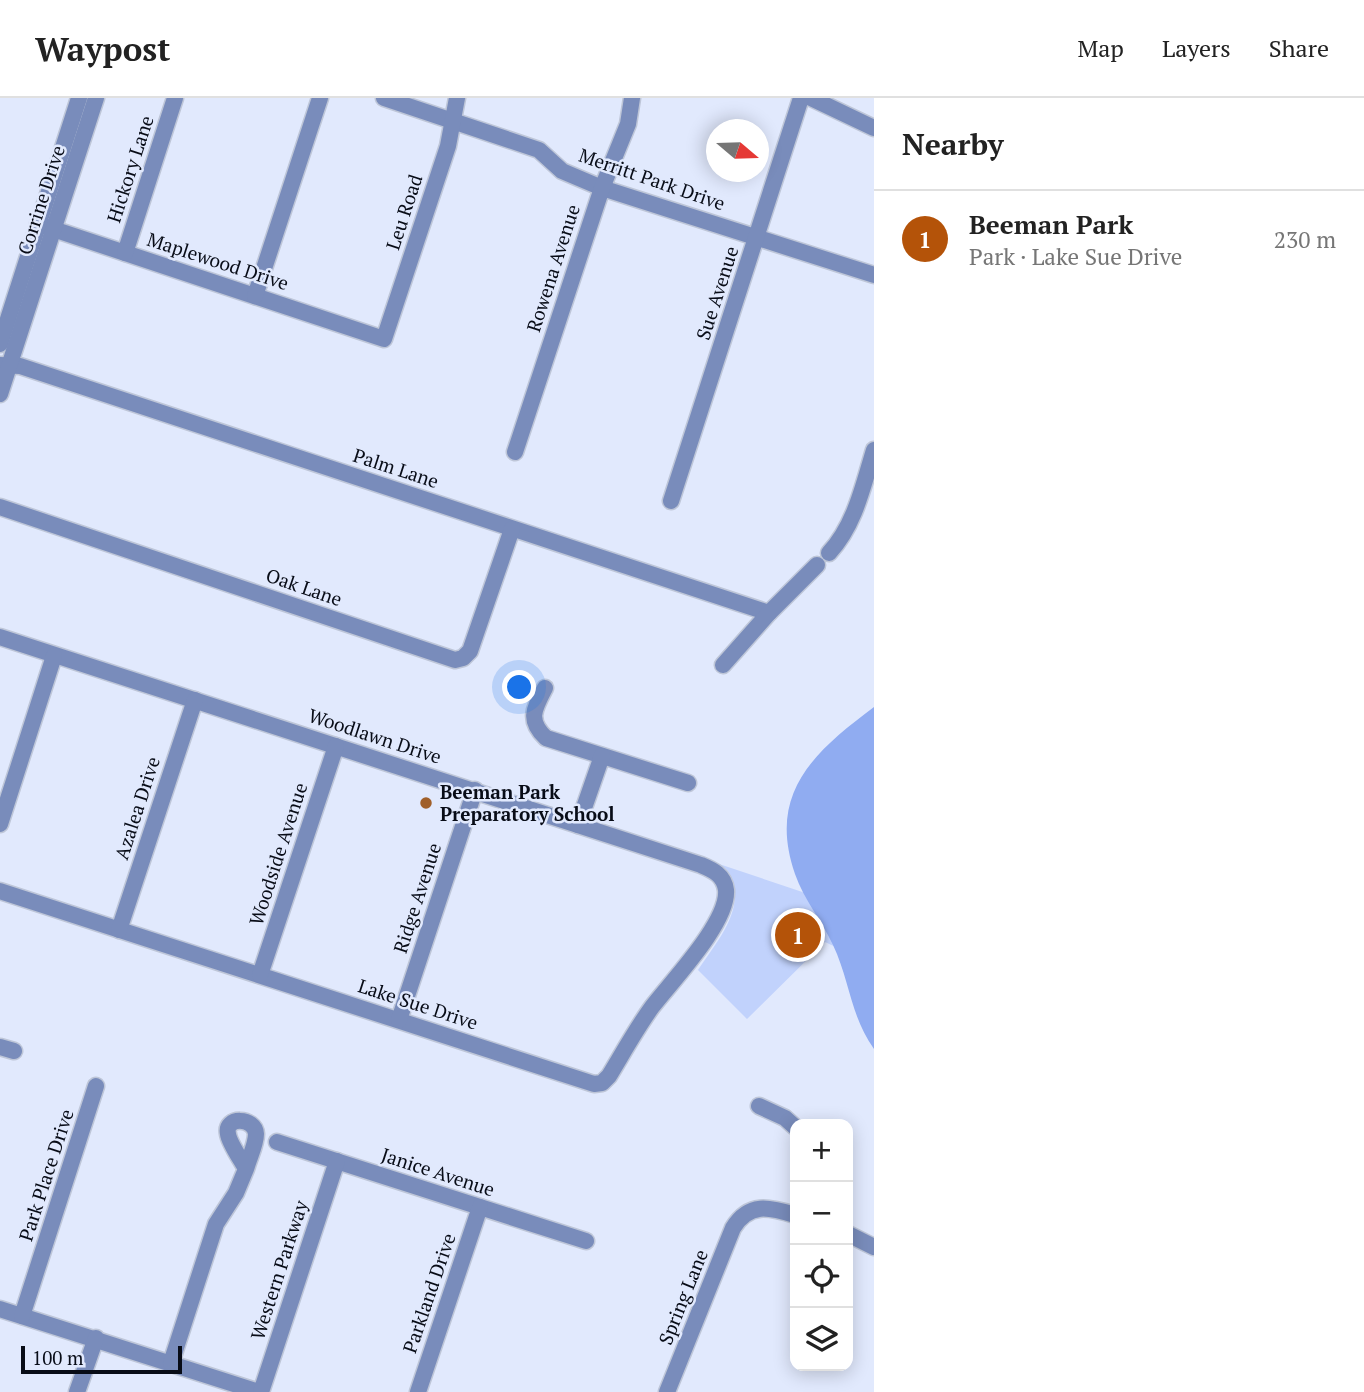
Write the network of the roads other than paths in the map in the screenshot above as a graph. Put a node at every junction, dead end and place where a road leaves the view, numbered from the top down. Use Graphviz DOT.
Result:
graph roads {
  1 [pos="79,98"];
  2 [pos="96,98"];
  3 [pos="175,98"];
  4 [pos="320,98"];
  5 [pos="384,98"];
  6 [pos="457,98"];
  7 [pos="632,98"];
  8 [pos="801,98"];
  9 [pos="811,98"];
  10 [pos="453,121"];
  11 [pos="874,128"];
  12 [pos="602,188"];
  13 [pos="46,227"];
  14 [pos="757,236"];
  15 [pos="125,253"];
  16 [pos="874,275"];
  17 [pos="255,296"];
  18 [pos="384,338"];
  19 [pos="0,344"];
  20 [pos="5,366"];
  21 [pos="0,394"];
  22 [pos="874,450"];
  23 [pos="515,452"];
  24 [pos="671,501"];
  25 [pos="0,507"];
  26 [pos="512,529"];
  27 [pos="829,553"];
  28 [pos="817,565"];
  29 [pos="769,613"];
  30 [pos="0,637"];
  31 [pos="54,656"];
  32 [pos="723,665"];
  33 [pos="545,688"];
  34 [pos="195,700"];
  35 [pos="336,746"];
  36 [pos="602,756"];
  37 [pos="688,783"];
  38 [pos="475,790"];
  39 [pos="0,824"];
  40 [pos="578,825"];
  41 [pos="726,889"];
  42 [pos="0,891"];
  43 [pos="119,930"];
  44 [pos="260,975"];
  45 [pos="399,1020"];
  46 [pos="96,1086"];
  47 [pos="759,1106"];
  48 [pos="790,1122"];
  49 [pos="276,1142"];
  50 [pos="337,1161"];
  51 [pos="246,1169"];
  52 [pos="480,1207"];
  53 [pos="790,1212"];
  54 [pos="853,1236"];
  55 [pos="586,1241"];
  56 [pos="874,1247"];
  57 [pos="0,1308"];
  58 [pos="22,1316"];
  59 [pos="96,1338"];
  60 [pos="171,1363"];
  61 [pos="77,1392"];
  62 [pos="260,1392"];
  63 [pos="418,1392"];
  64 [pos="667,1392"];
  1 -- 13 [label="street, Corrine Drive"];
  2 -- 13 [label="street, Corrine Drive"];
  3 -- 15 [label="street, Hickory Lane"];
  4 -- 17 [label="street"];
  5 -- 10 [label="street, Merritt Park Drive"];
  6 -- 10 [label="street, Leu Road"];
  7 -- 12 [label="street, Rowena Avenue"];
  8 -- 14 [label="street, Sue Avenue"];
  9 -- 11 [label="street"];
  10 -- 12 [label="street, Merritt Park Drive"];
  10 -- 18 [label="street, Leu Road"];
  12 -- 14 [label="street, Merritt Park Drive"];
  12 -- 23 [label="street, Rowena Avenue"];
  13 -- 15 [label="street, Maplewood Drive"];
  13 -- 19 [label="street, Corrine Drive"];
  13 -- 20 [label="street, Corrine Drive"];
  14 -- 16 [label="street, Merritt Park Drive"];
  14 -- 24 [label="street, Sue Avenue"];
  15 -- 17 [label="street, Maplewood Drive"];
  17 -- 18 [label="street, Maplewood Drive"];
  20 -- 21 [label="street, Corrine Drive"];
  20 -- 26 [label="street, Palm Lane"];
  22 -- 27 [label="street"];
  25 -- 26 [label="street, Oak Lane"];
  26 -- 29 [label="street, Palm Lane"];
  28 -- 29 [label="street"];
  29 -- 32 [label="street"];
  30 -- 31 [label="street, Woodlawn Drive"];
  31 -- 34 [label="street, Woodlawn Drive"];
  31 -- 39 [label="street"];
  33 -- 36 [label="street"];
  34 -- 35 [label="street, Woodlawn Drive"];
  34 -- 43 [label="street, Azalea Drive"];
  35 -- 38 [label="street, Woodlawn Drive"];
  35 -- 44 [label="street, Woodside Avenue"];
  36 -- 37 [label="street"];
  36 -- 40 [label="street"];
  38 -- 40 [label="street, Woodlawn Drive"];
  38 -- 45 [label="street, Ridge Avenue"];
  40 -- 41 [label="street, Woodlawn Drive"];
  41 -- 45 [label="street, Lake Sue Drive"];
  42 -- 43 [label="street, Lake Sue Drive"];
  43 -- 44 [label="street, Lake Sue Drive"];
  44 -- 45 [label="street, Lake Sue Drive"];
  46 -- 58 [label="street, Park Place Drive"];
  47 -- 48 [label="street"];
  49 -- 50 [label="street, Janice Avenue"];
  50 -- 52 [label="street, Janice Avenue"];
  50 -- 62 [label="street, Western Parkway"];
  51 -- 60 [label="street"];
  52 -- 55 [label="street, Janice Avenue"];
  52 -- 63 [label="street, Parkland Drive"];
  53 -- 64 [label="street, Spring Lane"];
  54 -- 56 [label="street"];
  57 -- 58 [label="street"];
  58 -- 59 [label="street"];
  59 -- 60 [label="street"];
  59 -- 61 [label="street"];
  60 -- 62 [label="street"];
}
